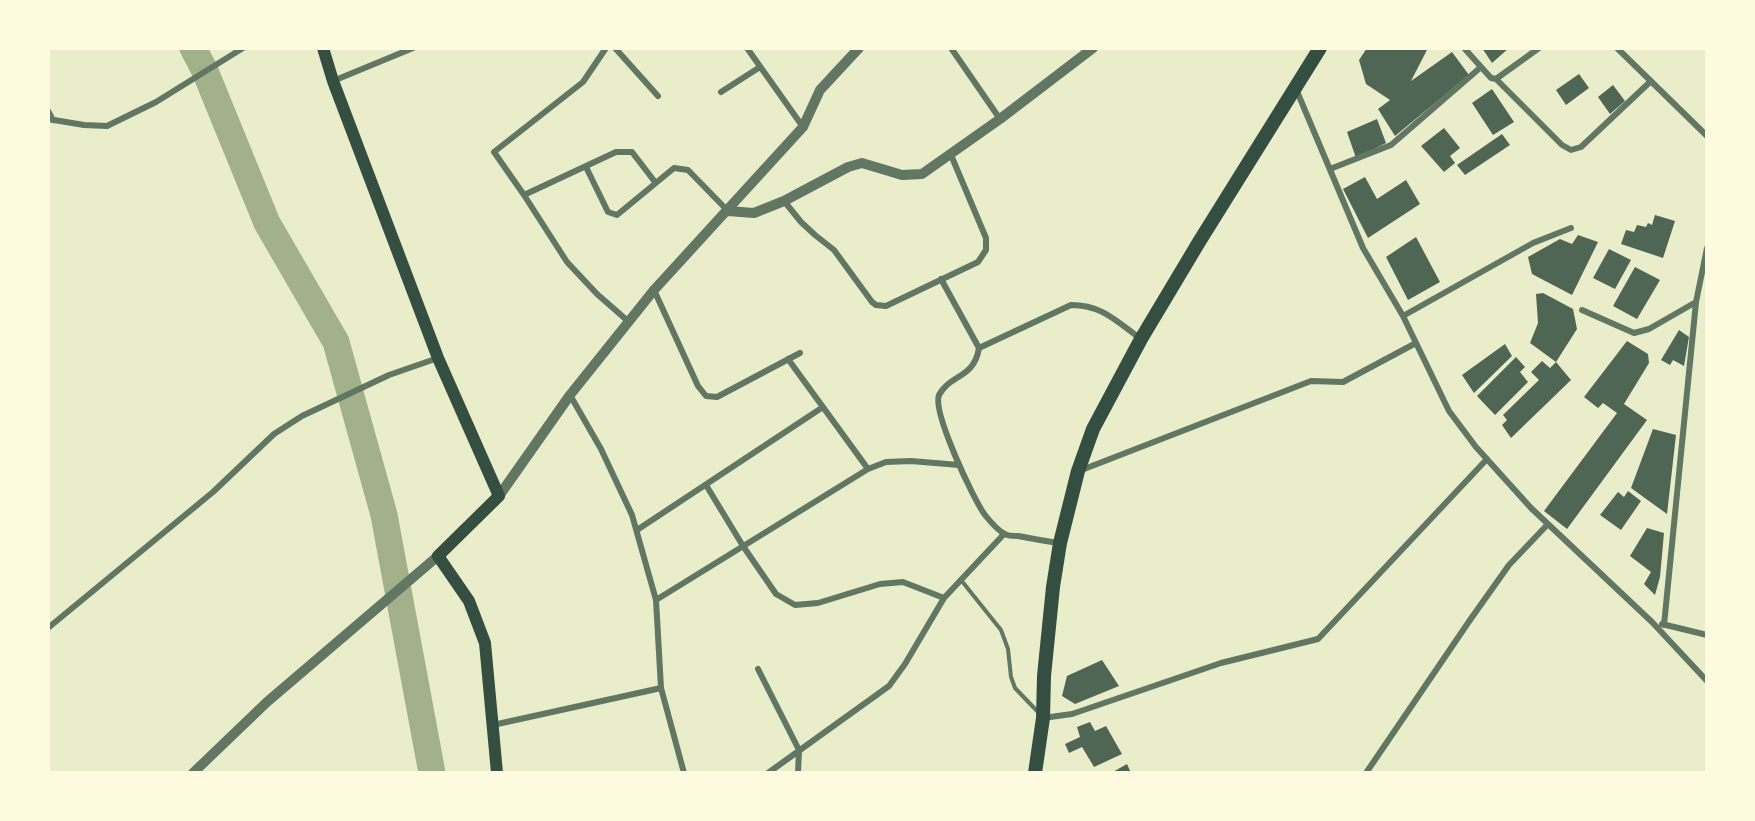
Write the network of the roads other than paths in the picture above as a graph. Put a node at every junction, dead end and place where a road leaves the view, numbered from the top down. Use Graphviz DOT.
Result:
graph roads {
  1 [pos="243,48"];
  2 [pos="323,48"];
  3 [pos="412,48"];
  4 [pos="606,48"];
  5 [pos="615,48"];
  6 [pos="747,48"];
  7 [pos="859,48"];
  8 [pos="951,48"];
  9 [pos="1320,48"];
  10 [pos="1464,48"];
  11 [pos="1539,48"];
  12 [pos="1617,48"];
  13 [pos="1087,50"];
  14 [pos="760,67"];
  15 [pos="1481,67"];
  16 [pos="1496,79"];
  17 [pos="333,81"];
  18 [pos="1651,81"];
  19 [pos="1296,89"];
  20 [pos="721,92"];
  21 [pos="658,96"];
  22 [pos="48,111"];
  23 [pos="51,119"];
  24 [pos="1000,119"];
  25 [pos="803,127"];
  26 [pos="1707,136"];
  27 [pos="951,155"];
  28 [pos="586,167"];
  29 [pos="1330,169"];
  30 [pos="655,182"];
  31 [pos="524,195"];
  32 [pos="784,201"];
  33 [pos="728,211"];
  34 [pos="1571,228"];
  35 [pos="1707,248"];
  36 [pos="941,279"];
  37 [pos="654,290"];
  38 [pos="1696,303"];
  39 [pos="1582,310"];
  40 [pos="1402,316"];
  41 [pos="629,322"];
  42 [pos="1141,339"];
  43 [pos="1416,343"];
  44 [pos="979,348"];
  45 [pos="800,353"];
  46 [pos="438,358"];
  47 [pos="788,359"];
  48 [pos="570,395"];
  49 [pos="823,407"];
  50 [pos="1487,459"];
  51 [pos="959,465"];
  52 [pos="867,469"];
  53 [pos="1078,471"];
  54 [pos="706,485"];
  55 [pos="499,496"];
  56 [pos="1548,524"];
  57 [pos="637,530"];
  58 [pos="1004,534"];
  59 [pos="1060,543"];
  60 [pos="743,546"];
  61 [pos="438,556"];
  62 [pos="960,580"];
  63 [pos="944,598"];
  64 [pos="656,600"];
  65 [pos="1652,622"];
  66 [pos="1664,625"];
  67 [pos="48,628"];
  68 [pos="1707,635"];
  69 [pos="758,669"];
  70 [pos="1707,681"];
  71 [pos="662,688"];
  72 [pos="1043,718"];
  73 [pos="493,725"];
  74 [pos="799,750"];
  75 [pos="193,773"];
  76 [pos="497,773"];
  77 [pos="684,773"];
  78 [pos="768,773"];
  79 [pos="798,773"];
  80 [pos="1035,773"];
  81 [pos="1366,773"];
  1 -- 23 [label="street"];
  2 -- 17 [label="main road"];
  3 -- 17 [label="street"];
  4 -- 31 [label="street"];
  5 -- 21 [label="street"];
  6 -- 14 [label="street"];
  7 -- 25 [label="street"];
  8 -- 24 [label="street"];
  9 -- 19 [label="main road"];
  10 -- 15 [label="street"];
  11 -- 16 [label="street"];
  12 -- 18 [label="street"];
  13 -- 24 [label="street"];
  14 -- 20 [label="street"];
  14 -- 25 [label="street"];
  15 -- 16 [label="street"];
  15 -- 29 [label="street"];
  16 -- 18 [label="street"];
  17 -- 46 [label="main road"];
  18 -- 26 [label="street"];
  19 -- 29 [label="street"];
  19 -- 42 [label="main road"];
  22 -- 23 [label="street"];
  24 -- 27 [label="street"];
  25 -- 33 [label="street"];
  27 -- 32 [label="street"];
  27 -- 36 [label="street"];
  28 -- 30 [label="street"];
  28 -- 30 [label="street"];
  28 -- 31 [label="street"];
  29 -- 40 [label="street"];
  30 -- 33 [label="street"];
  31 -- 41 [label="street"];
  32 -- 33 [label="street"];
  32 -- 36 [label="street"];
  33 -- 37 [label="street"];
  34 -- 40 [label="street"];
  35 -- 38 [label="street"];
  36 -- 44 [label="street"];
  37 -- 41 [label="street"];
  37 -- 47 [label="street"];
  38 -- 39 [label="street"];
  38 -- 66 [label="street"];
  40 -- 43 [label="street"];
  41 -- 48 [label="street"];
  42 -- 44 [label="street"];
  42 -- 53 [label="main road"];
  43 -- 50 [label="street"];
  43 -- 53 [label="street"];
  44 -- 51 [label="street"];
  45 -- 47 [label="street"];
  46 -- 55 [label="main road"];
  46 -- 67 [label="street"];
  47 -- 49 [label="street"];
  48 -- 55 [label="street"];
  48 -- 57 [label="street"];
  49 -- 52 [label="street"];
  49 -- 54 [label="street"];
  50 -- 56 [label="street"];
  50 -- 72 [label="street"];
  51 -- 52 [label="street"];
  51 -- 58 [label="street"];
  52 -- 60 [label="street"];
  53 -- 59 [label="main road"];
  54 -- 57 [label="street"];
  54 -- 60 [label="street"];
  55 -- 61 [label="main road"];
  56 -- 65 [label="street"];
  56 -- 81 [label="street"];
  57 -- 64 [label="street"];
  58 -- 59 [label="street"];
  58 -- 62 [label="street"];
  59 -- 72 [label="main road"];
  60 -- 63 [label="street"];
  60 -- 64 [label="street"];
  61 -- 73 [label="main road"];
  61 -- 75 [label="street"];
  62 -- 63 [label="street"];
  62 -- 72 [label="lane"];
  63 -- 74 [label="street"];
  64 -- 71 [label="street"];
  65 -- 66 [label="street"];
  65 -- 70 [label="street"];
  66 -- 68 [label="street"];
  69 -- 74 [label="street"];
  71 -- 73 [label="street"];
  71 -- 77 [label="street"];
  72 -- 80 [label="main road"];
  73 -- 76 [label="main road"];
  74 -- 78 [label="street"];
  74 -- 79 [label="street"];
}
